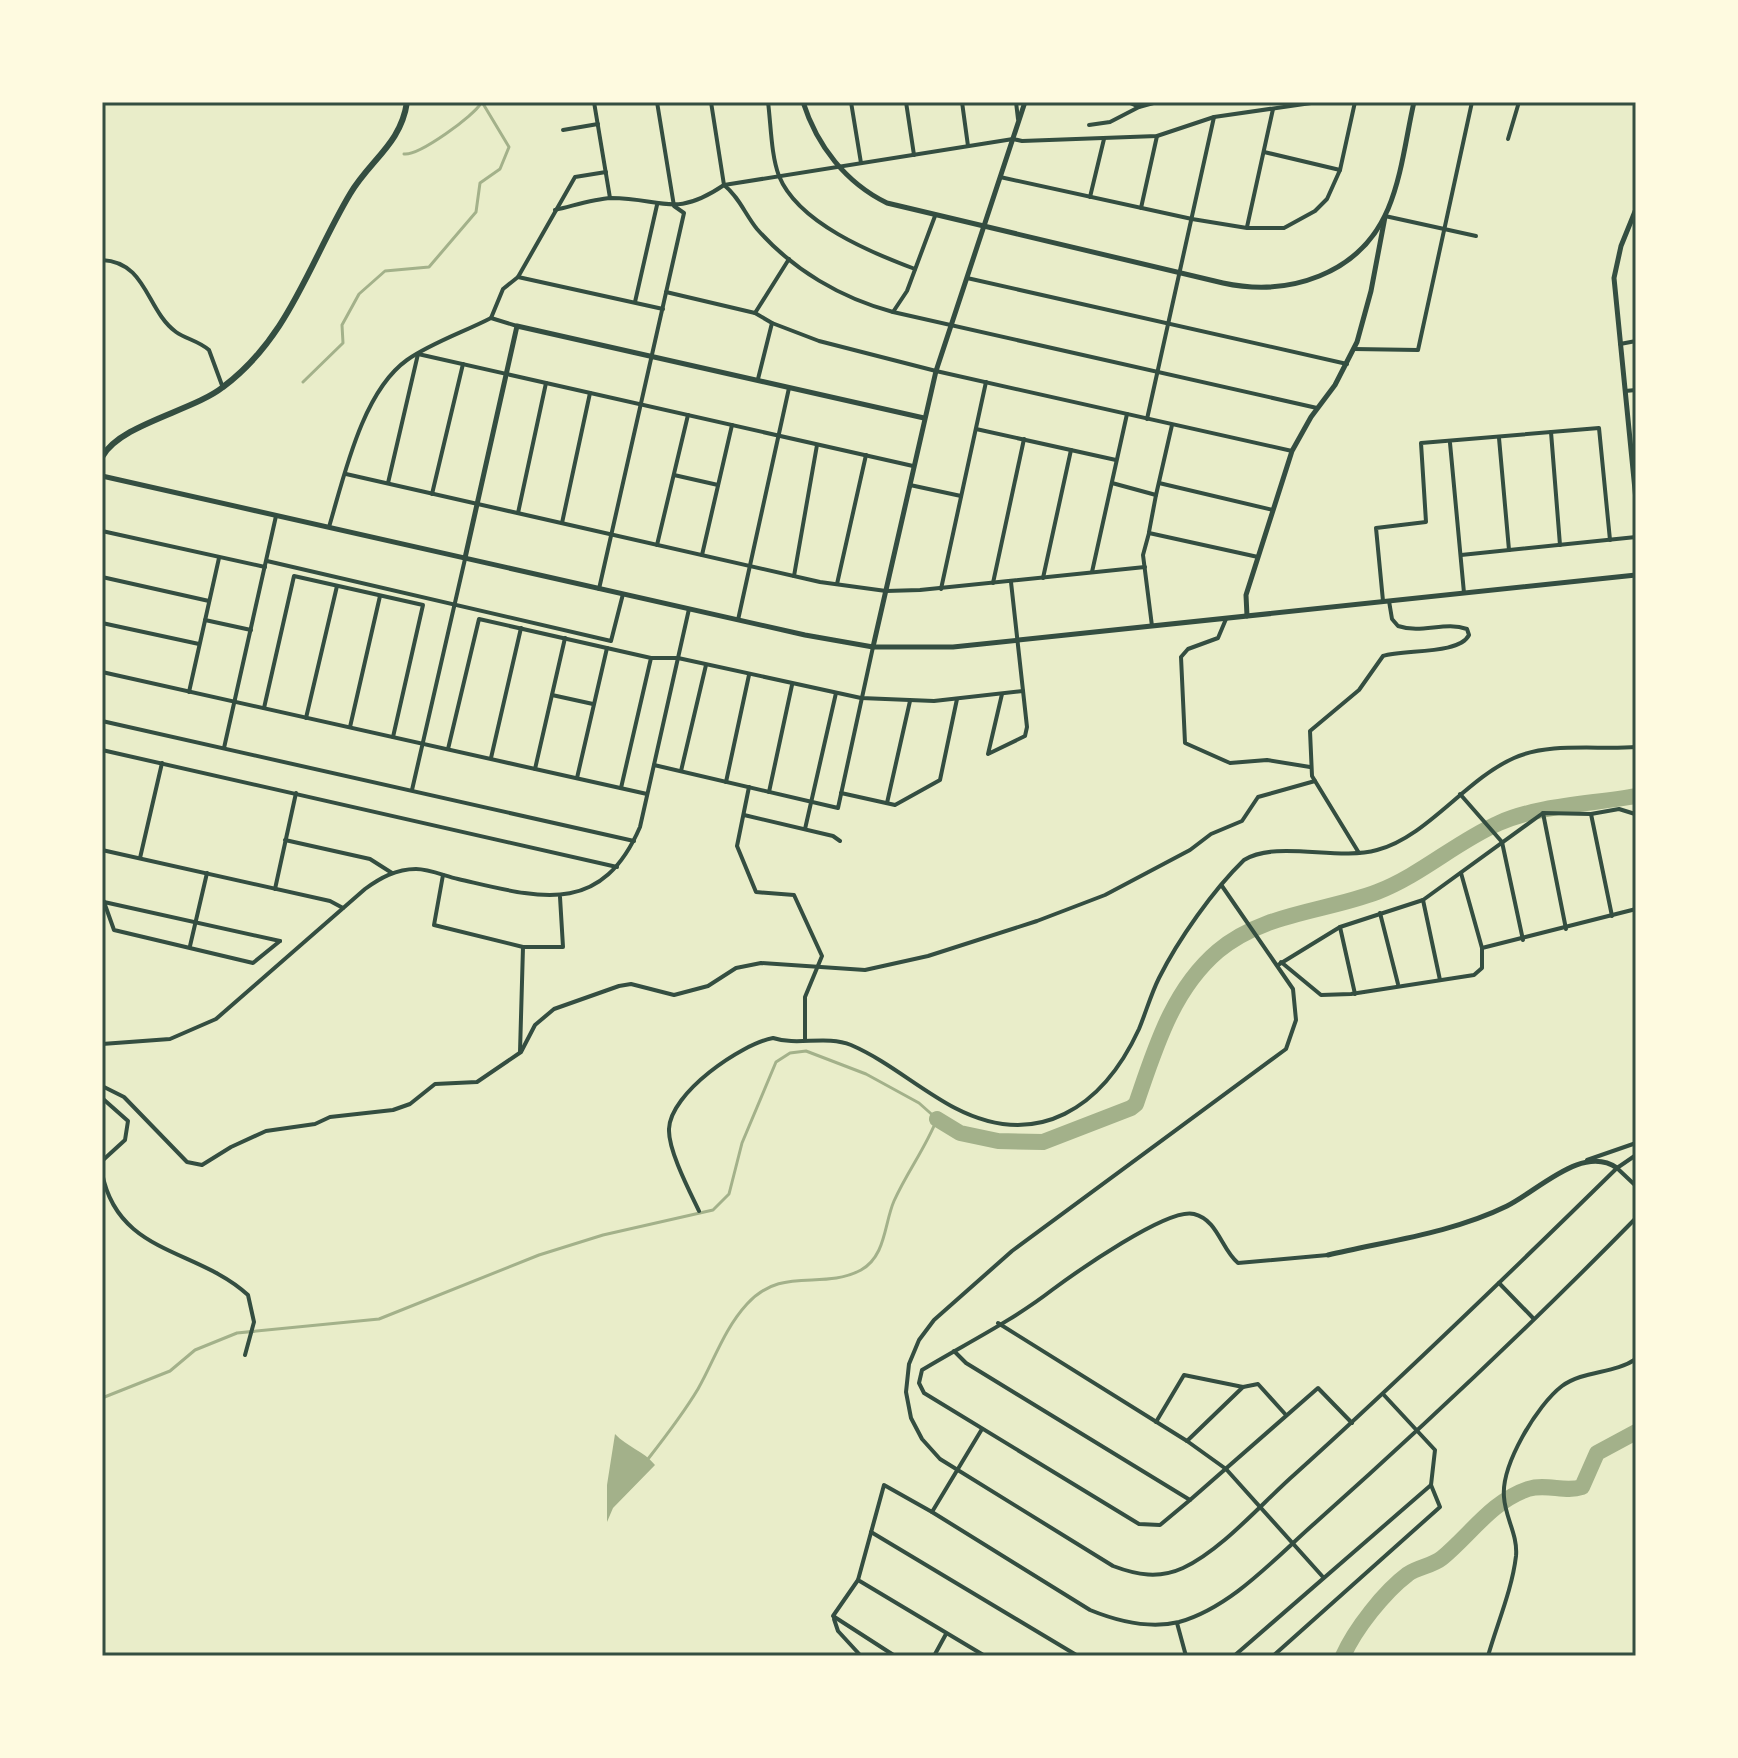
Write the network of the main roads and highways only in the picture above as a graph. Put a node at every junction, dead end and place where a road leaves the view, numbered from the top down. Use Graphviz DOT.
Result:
graph roads {
  1 [pos="407,102"];
  2 [pos="102,457"];
  1 -- 2 [label="main road"];
}
